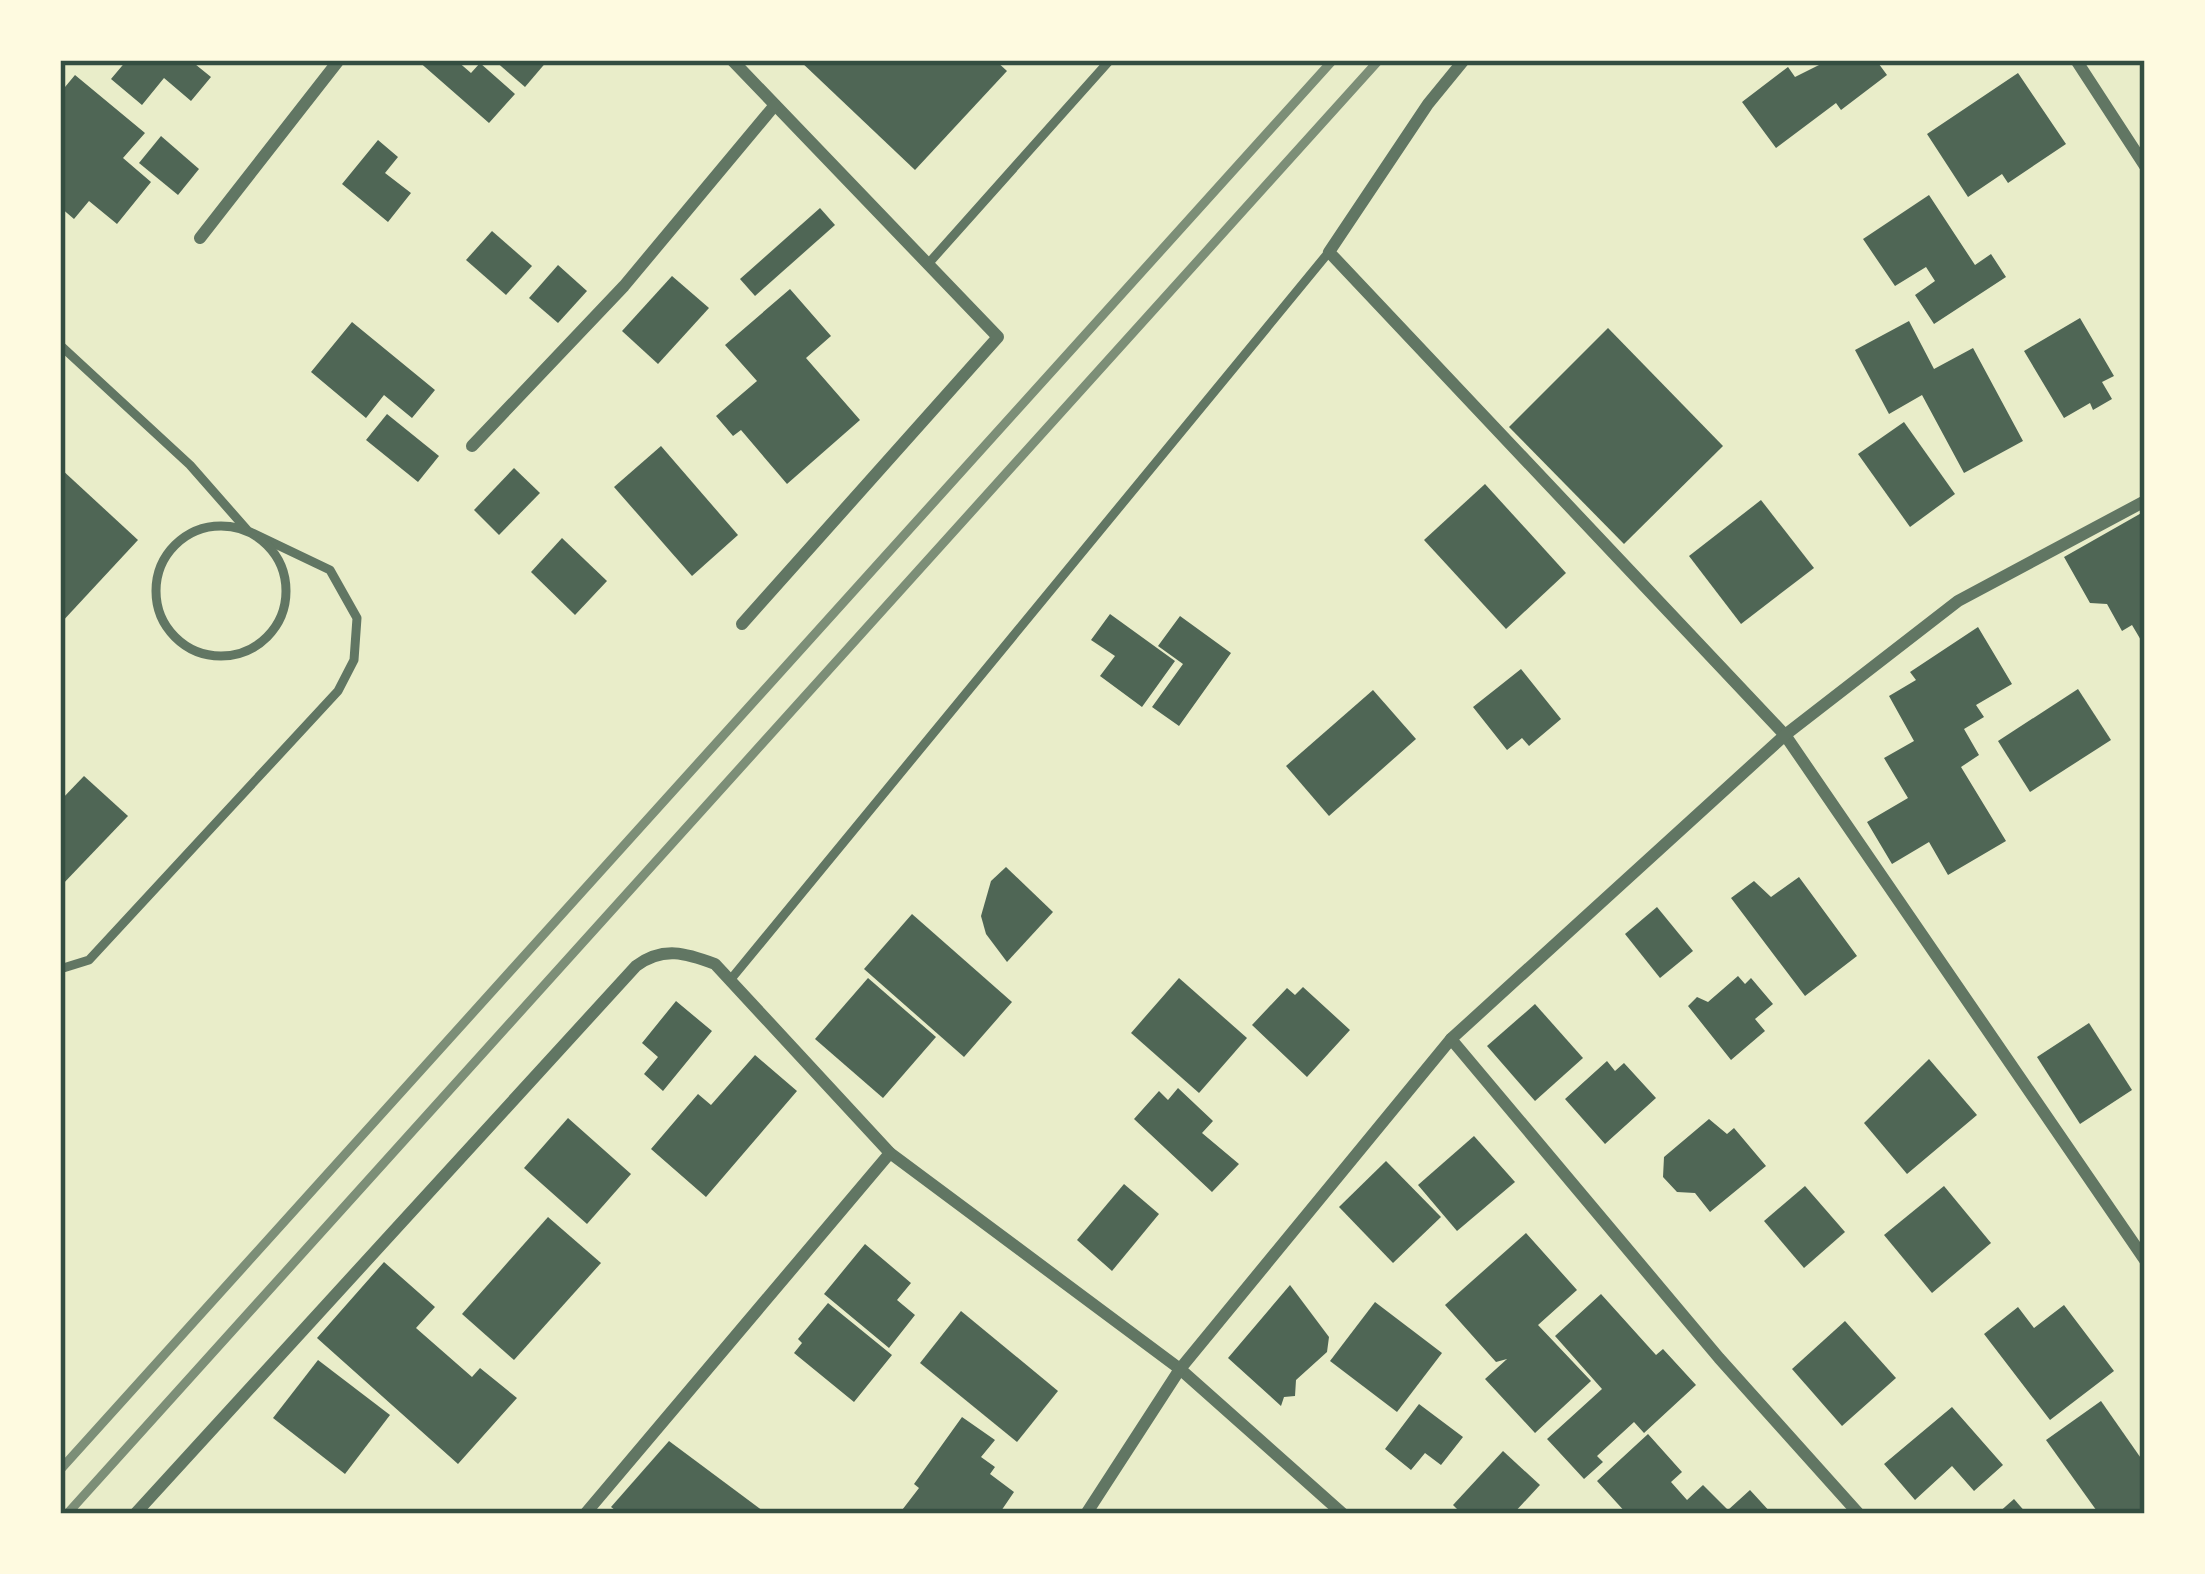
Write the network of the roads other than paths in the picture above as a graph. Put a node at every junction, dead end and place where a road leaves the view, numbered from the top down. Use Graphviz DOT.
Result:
graph roads {
  1 [pos="339,60"];
  2 [pos="732,60"];
  3 [pos="1110,60"];
  4 [pos="1464,60"];
  5 [pos="2076,60"];
  6 [pos="775,105"];
  7 [pos="2145,166"];
  8 [pos="200,238"];
  9 [pos="1329,252"];
  10 [pos="928,264"];
  11 [pos="60,344"];
  12 [pos="472,446"];
  13 [pos="2145,501"];
  14 [pos="248,531"];
  15 [pos="742,624"];
  16 [pos="1786,735"];
  17 [pos="60,969"];
  18 [pos="730,980"];
  19 [pos="1451,1040"];
  20 [pos="890,1154"];
  21 [pos="2145,1260"];
  22 [pos="1180,1369"];
  23 [pos="135,1514"];
  24 [pos="584,1514"];
  25 [pos="1086,1514"];
  26 [pos="1343,1514"];
  27 [pos="1859,1514"];
  1 -- 8 [label="street"];
  2 -- 6 [label="street"];
  3 -- 10 [label="lane"];
  4 -- 9 [label="street"];
  5 -- 7 [label="street"];
  6 -- 10 [label="street"];
  6 -- 12 [label="street"];
  9 -- 16 [label="street"];
  9 -- 18 [label="lane"];
  10 -- 15 [label="street"];
  11 -- 14 [label="lane"];
  13 -- 16 [label="street"];
  14 -- 14 [label="lane"];
  14 -- 17 [label="lane"];
  16 -- 19 [label="street"];
  16 -- 21 [label="street"];
  18 -- 20 [label="street"];
  18 -- 23 [label="street"];
  19 -- 22 [label="street"];
  19 -- 27 [label="street"];
  20 -- 22 [label="street"];
  20 -- 24 [label="street"];
  22 -- 25 [label="street"];
  22 -- 26 [label="street"];
}
